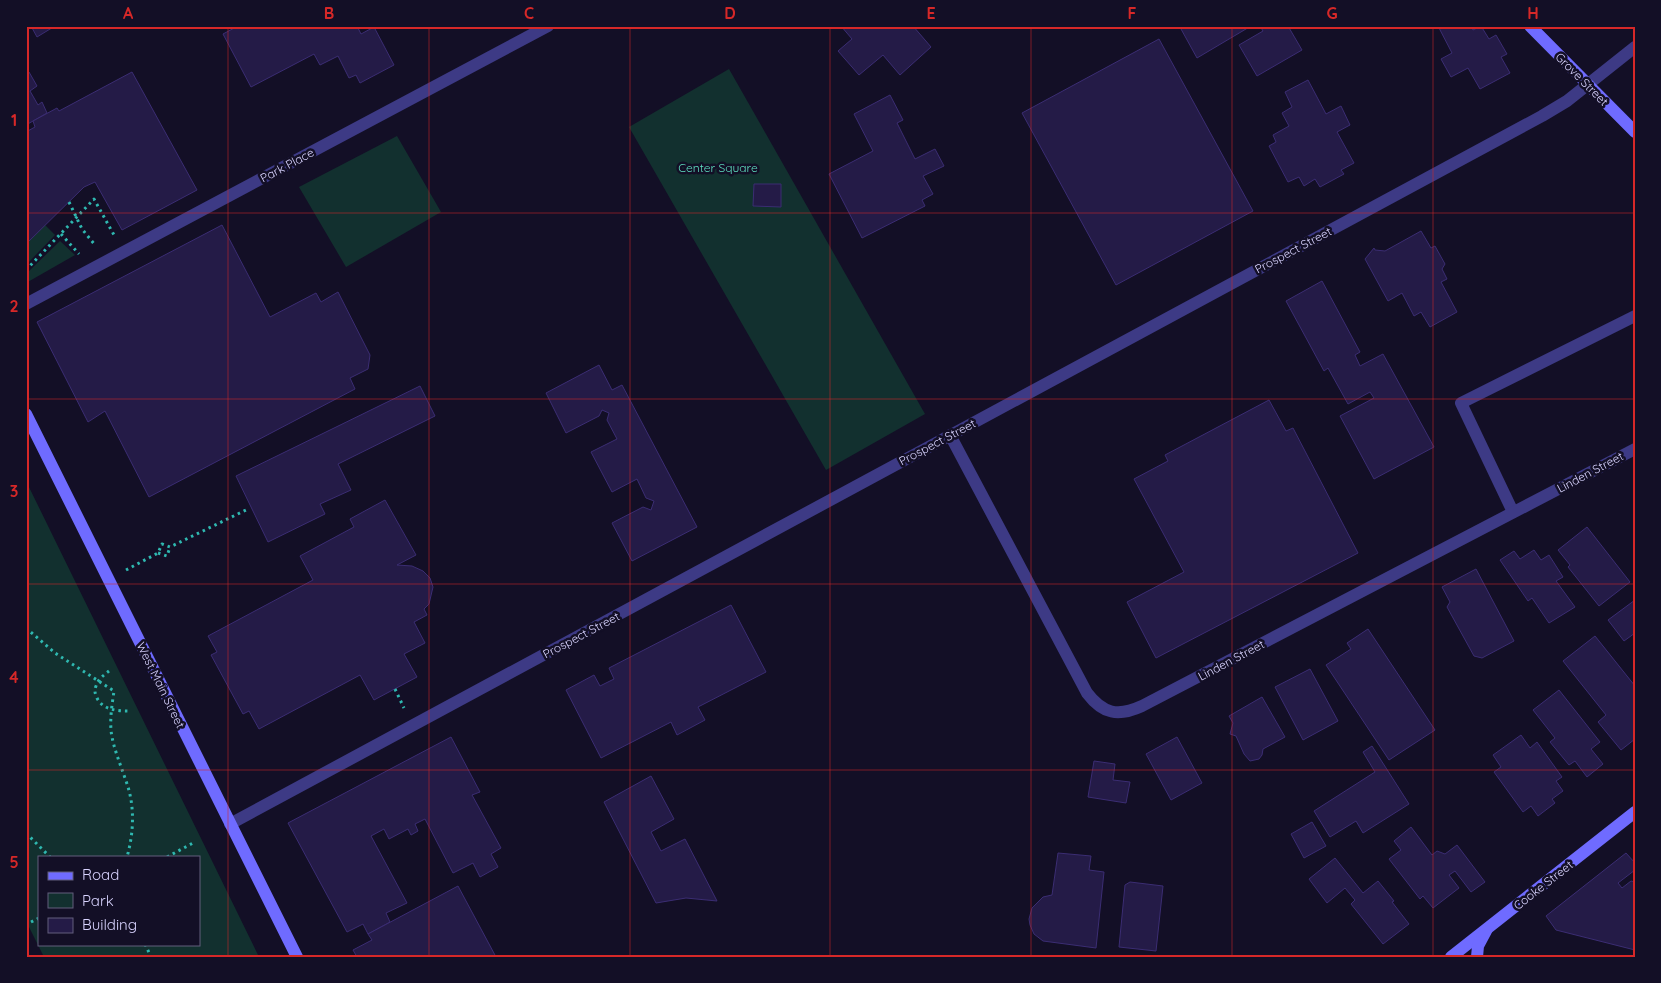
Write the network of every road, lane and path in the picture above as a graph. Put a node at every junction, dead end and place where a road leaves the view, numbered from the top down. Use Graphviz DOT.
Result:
graph roads {
  1 [pos="548,26"];
  2 [pos="1530,26"];
  3 [pos="1635,48"];
  4 [pos="1588,85"];
  5 [pos="1635,132"];
  6 [pos="69,202"];
  7 [pos="76,218"];
  8 [pos="60,234"];
  9 [pos="116,240"];
  10 [pos="98,250"];
  11 [pos="83,258"];
  12 [pos="26,270"];
  13 [pos="26,304"];
  14 [pos="1635,316"];
  15 [pos="26,414"];
  16 [pos="950,435"];
  17 [pos="1635,449"];
  18 [pos="248,509"];
  19 [pos="1513,512"];
  20 [pos="170,547"];
  21 [pos="158,553"];
  22 [pos="108,579"];
  23 [pos="26,628"];
  24 [pos="109,670"];
  25 [pos="98,681"];
  26 [pos="395,689"];
  27 [pos="404,708"];
  28 [pos="112,709"];
  29 [pos="129,711"];
  30 [pos="1635,812"];
  31 [pos="230,824"];
  32 [pos="26,833"];
  33 [pos="193,843"];
  34 [pos="49,856"];
  35 [pos="127,856"];
  36 [pos="169,856"];
  37 [pos="38,918"];
  38 [pos="1496,921"];
  39 [pos="31,922"];
  40 [pos="297,957"];
  41 [pos="1451,957"];
  42 [pos="1476,957"];
  1 -- 13 [label="street, Park Place"];
  2 -- 4 [label="main road, Grove Street"];
  3 -- 4 [label="street, Prospect Street"];
  4 -- 5 [label="main road, Grove Street"];
  4 -- 16 [label="street, Prospect Street"];
  6 -- 7 [label="path"];
  7 -- 8 [label="path"];
  7 -- 9 [label="path"];
  7 -- 10 [label="path"];
  8 -- 11 [label="path"];
  8 -- 12 [label="path"];
  14 -- 19 [label="street"];
  15 -- 22 [label="main road, West Main Street"];
  16 -- 19 [label="street, Linden Street"];
  16 -- 31 [label="street, Prospect Street"];
  17 -- 19 [label="street, Linden Street"];
  18 -- 20 [label="path"];
  20 -- 21 [label="path"];
  20 -- 21 [label="path"];
  21 -- 22 [label="path"];
  22 -- 31 [label="main road, West Main Street"];
  23 -- 25 [label="path"];
  24 -- 25 [label="path"];
  25 -- 28 [label="path"];
  25 -- 28 [label="path"];
  26 -- 27 [label="path"];
  28 -- 29 [label="path"];
  28 -- 35 [label="path"];
  30 -- 38 [label="main road, Cooke Street"];
  31 -- 40 [label="main road, West Main Street"];
  32 -- 34 [label="path"];
  33 -- 36 [label="path"];
  37 -- 39 [label="path"];
  38 -- 41 [label="main road, Cooke Street"];
  38 -- 42 [label="main road"];
}
